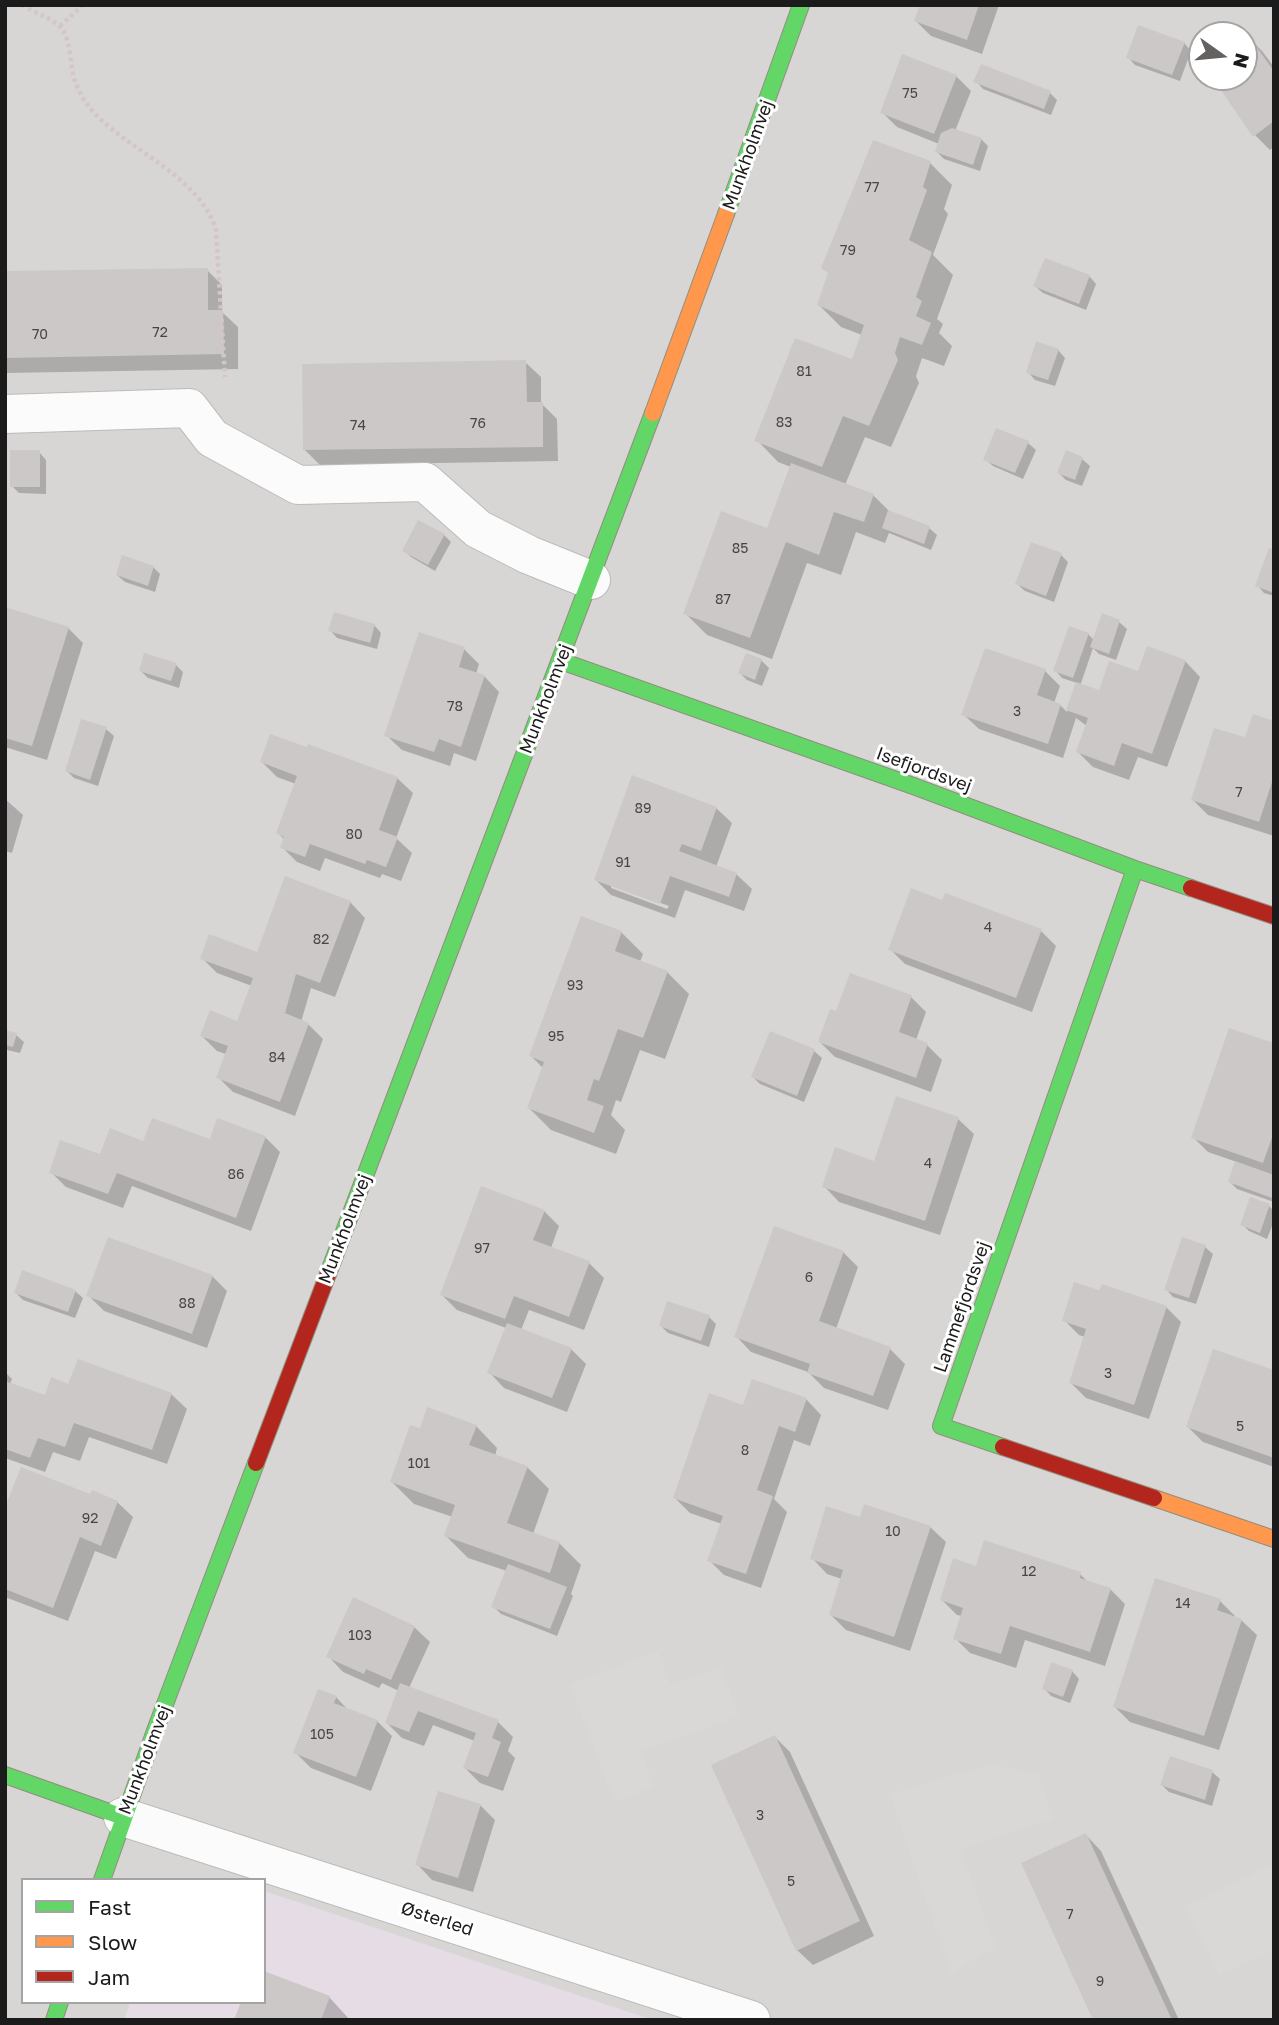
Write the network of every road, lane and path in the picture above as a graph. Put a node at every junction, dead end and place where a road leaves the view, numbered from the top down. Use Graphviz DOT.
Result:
graph roads {
  1 [pos="22,5"];
  2 [pos="83,5"];
  3 [pos="801,5"];
  4 [pos="60,26"];
  5 [pos="5,414"];
  6 [pos="212,438"];
  7 [pos="591,579"];
  8 [pos="561,660"];
  9 [pos="1135,869"];
  10 [pos="1274,916"];
  11 [pos="1274,1539"];
  12 [pos="5,1775"];
  13 [pos="123,1818"];
  14 [pos="103,1878"];
  15 [pos="751,2020"];
  1 -- 4 [label="path"];
  2 -- 4 [label="path"];
  3 -- 7 [label="street, Munkholmvej"];
  4 -- 6 [label="path"];
  5 -- 6 [label="street"];
  6 -- 7 [label="street"];
  7 -- 8 [label="street, Munkholmvej"];
  8 -- 9 [label="street, Isefjordsvej"];
  8 -- 13 [label="street, Munkholmvej"];
  9 -- 10 [label="street, Isefjordsvej"];
  9 -- 11 [label="street, Lammefjordsvej"];
  12 -- 13 [label="street"];
  13 -- 14 [label="street, Munkholmvej"];
  13 -- 15 [label="street, Østerled"];
}
